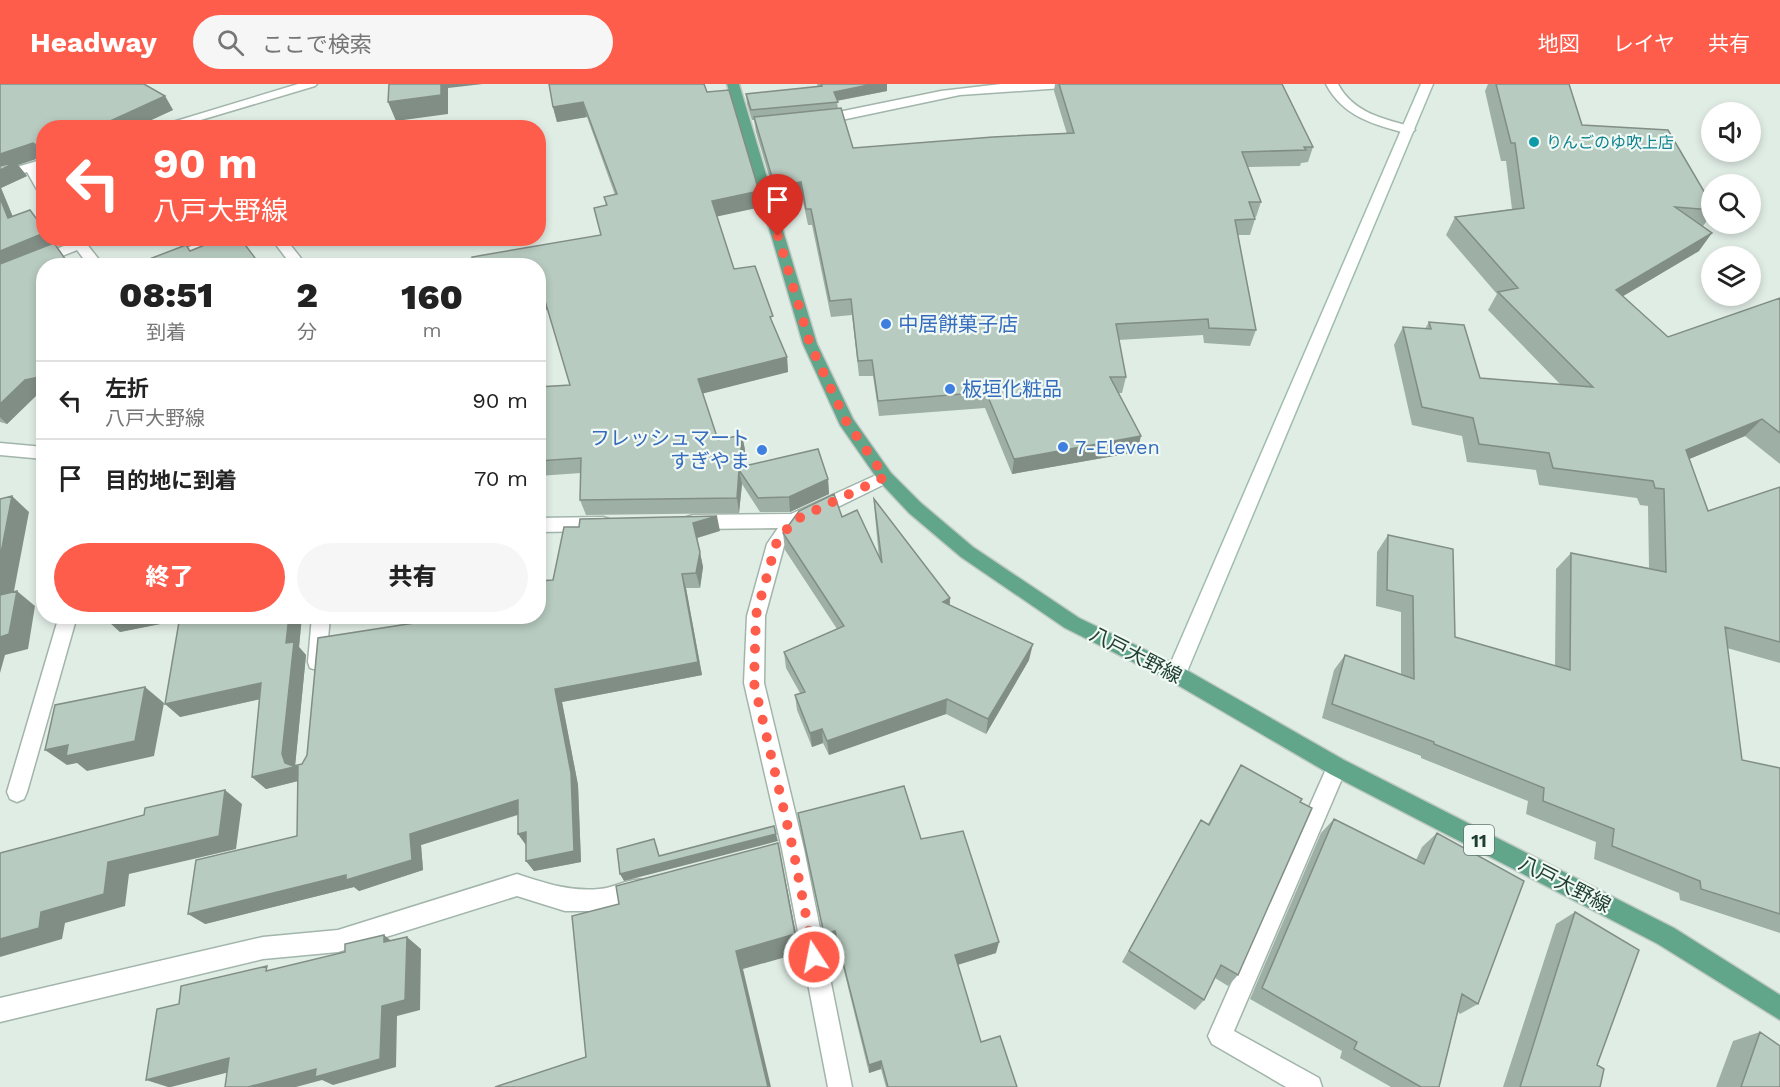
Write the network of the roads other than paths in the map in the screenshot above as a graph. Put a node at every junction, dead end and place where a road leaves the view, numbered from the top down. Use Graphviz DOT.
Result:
graph roads {
  1 [pos="311,84"];
  2 [pos="733,84"];
  3 [pos="1077,84"];
  4 [pos="1332,84"];
  5 [pos="1427,84"];
  6 [pos="187,120"];
  7 [pos="803,122"];
  8 [pos="763,126"];
  9 [pos="746,127"];
  10 [pos="1409,130"];
  11 [pos="36,165"];
  12 [pos="30,167"];
  13 [pos="0,176"];
  14 [pos="36,177"];
  15 [pos="67,246"];
  16 [pos="80,246"];
  17 [pos="203,246"];
  18 [pos="284,246"];
  19 [pos="41,258"];
  20 [pos="90,258"];
  21 [pos="175,258"];
  22 [pos="293,258"];
  23 [pos="36,260"];
  24 [pos="0,277"];
  25 [pos="0,449"];
  26 [pos="36,452"];
  27 [pos="885,477"];
  28 [pos="793,521"];
  29 [pos="677,522"];
  30 [pos="619,523"];
  31 [pos="546,525"];
  32 [pos="66,624"];
  33 [pos="320,624"];
  34 [pos="1176,675"];
  35 [pos="314,686"];
  36 [pos="1337,767"];
  37 [pos="17,792"];
  38 [pos="793,849"];
  39 [pos="770,855"];
  40 [pos="657,885"];
  41 [pos="1780,1008"];
  42 [pos="0,1010"];
  43 [pos="840,1087"];
  44 [pos="1310,1087"];
  1 -- 6 [label="street"];
  2 -- 9 [label="main road, 八戸大野線 / 11"];
  3 -- 7 [label="street"];
  4 -- 10 [label="street"];
  5 -- 10 [label="street"];
  8 -- 9 [label="street"];
  9 -- 27 [label="main road, 八戸大野線 / 11"];
  10 -- 34 [label="street"];
  11 -- 12 [label="street"];
  12 -- 13 [label="street"];
  12 -- 14 [label="street"];
  15 -- 19 [label="street"];
  16 -- 20 [label="street"];
  17 -- 21 [label="street"];
  18 -- 22 [label="street"];
  23 -- 24 [label="street"];
  25 -- 26 [label="street"];
  27 -- 28 [label="street"];
  27 -- 34 [label="main road, 八戸大野線 / 11"];
  28 -- 29 [label="street"];
  28 -- 38 [label="street"];
  30 -- 31 [label="street"];
  32 -- 37 [label="street"];
  33 -- 35 [label="street"];
  34 -- 36 [label="main road, 八戸大野線 / 11"];
  36 -- 41 [label="main road, 八戸大野線 / 11"];
  36 -- 44 [label="street"];
  38 -- 39 [label="street"];
  38 -- 43 [label="street"];
  40 -- 42 [label="street"];
}
